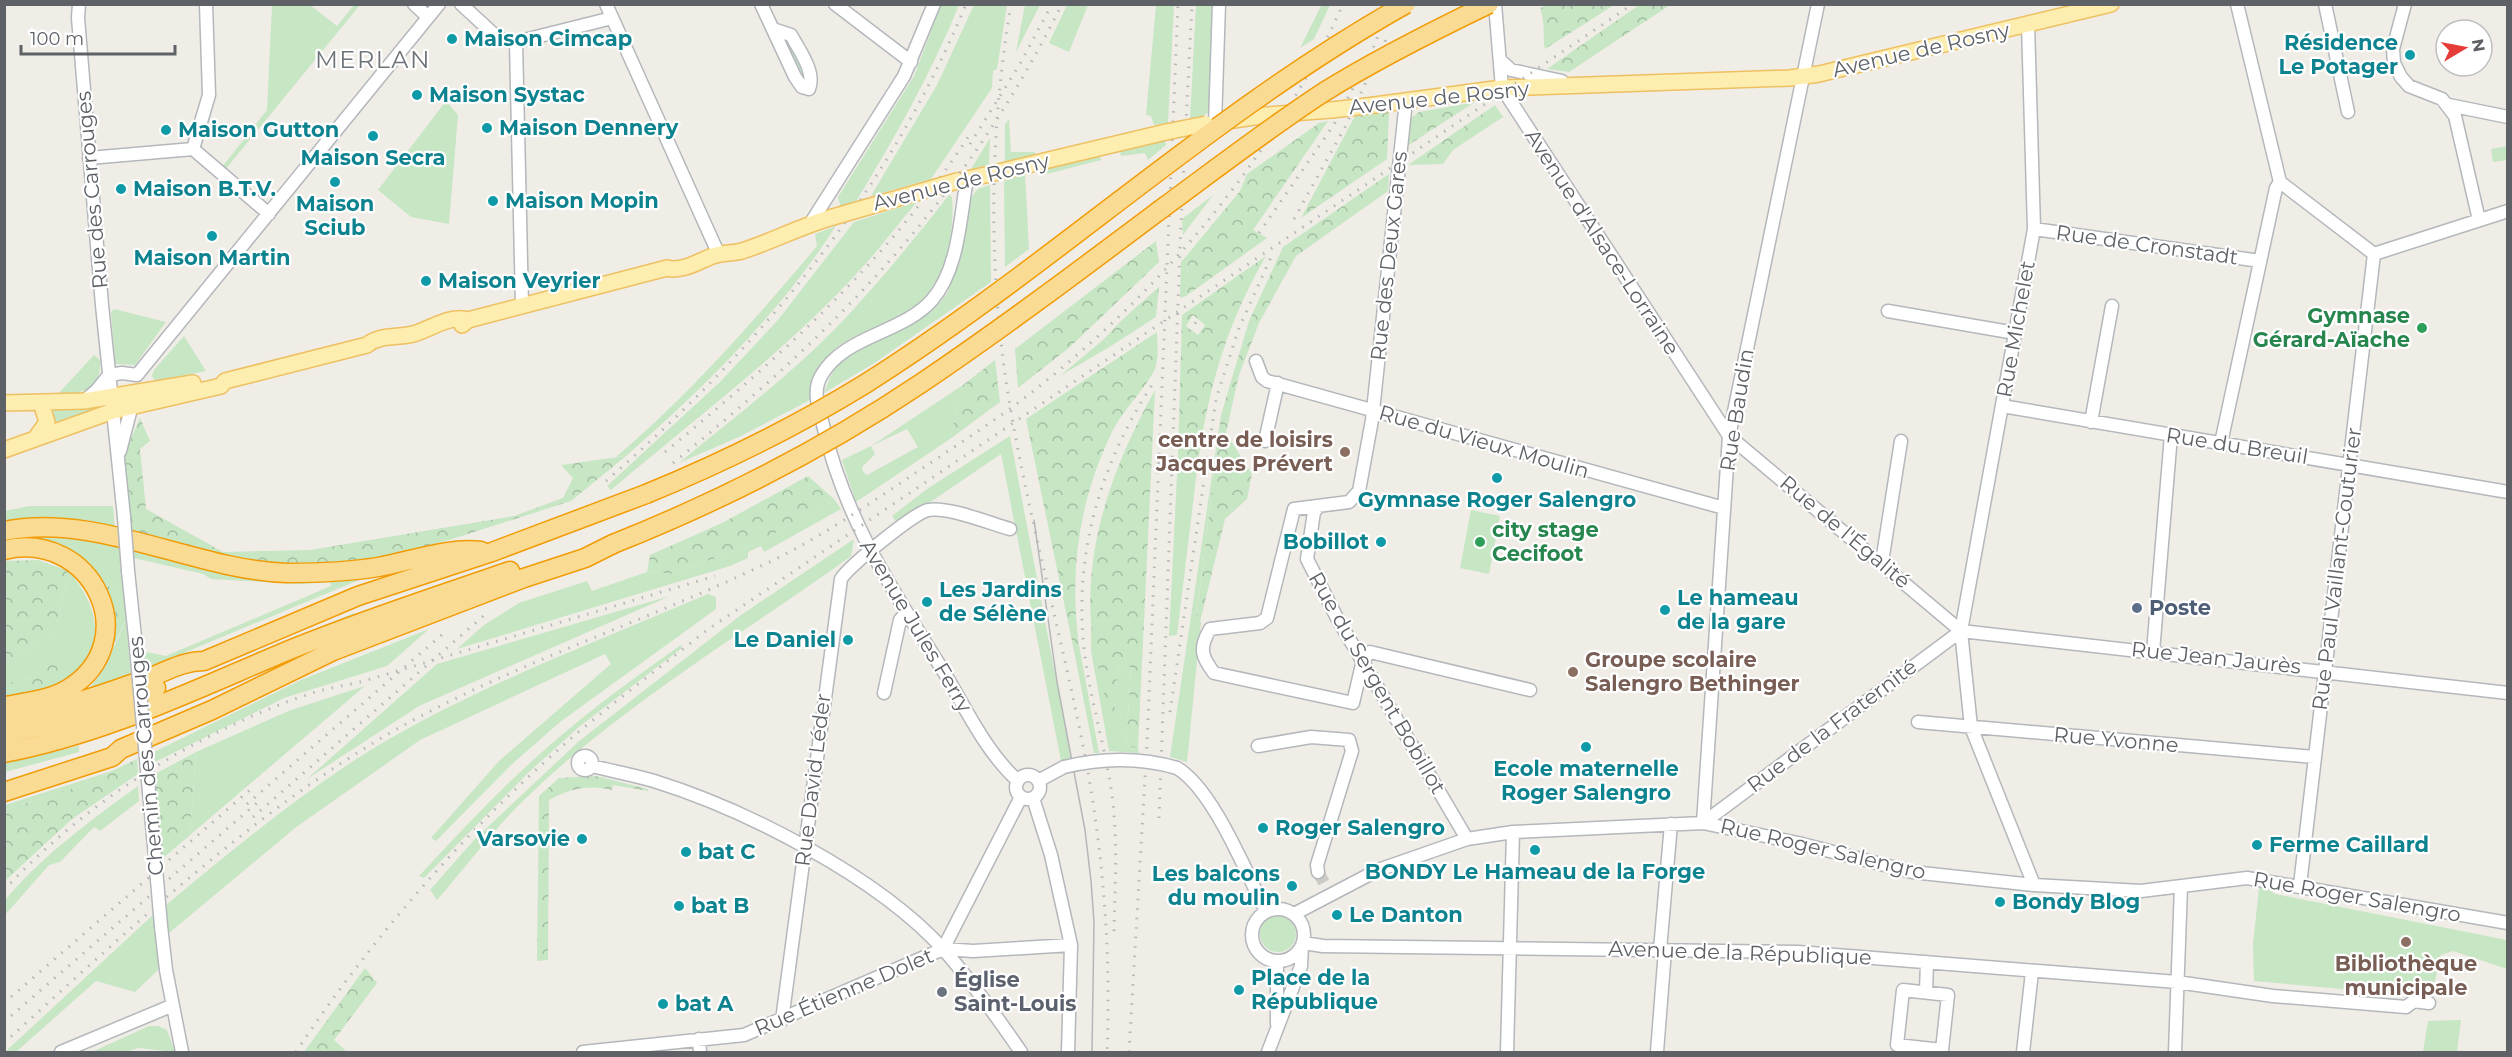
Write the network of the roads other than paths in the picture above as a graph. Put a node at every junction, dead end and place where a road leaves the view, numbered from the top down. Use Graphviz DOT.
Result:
graph roads {
  1 [pos="80,4"];
  2 [pos="206,4"];
  3 [pos="414,4"];
  4 [pos="439,4"];
  5 [pos="461,4"];
  6 [pos="606,4"];
  7 [pos="761,4"];
  8 [pos="835,4"];
  9 [pos="853,4"];
  10 [pos="1219,4"];
  11 [pos="1406,4"];
  12 [pos="1489,4"];
  13 [pos="1495,4"];
  14 [pos="1818,4"];
  15 [pos="2110,4"];
  16 [pos="2237,4"];
  17 [pos="2325,4"];
  18 [pos="2406,4"];
  19 [pos="932,5"];
  20 [pos="428,17"];
  21 [pos="612,18"];
  22 [pos="853,18"];
  23 [pos="2028,24"];
  24 [pos="773,28"];
  25 [pos="516,42"];
  26 [pos="1500,60"];
  27 [pos="912,62"];
  28 [pos="1804,76"];
  29 [pos="1590,86"];
  30 [pos="1502,88"];
  31 [pos="1406,101"];
  32 [pos="2449,105"];
  33 [pos="2348,112"];
  34 [pos="2508,117"];
  35 [pos="1211,124"];
  36 [pos="193,149"];
  37 [pos="89,158"];
  38 [pos="962,180"];
  39 [pos="2280,182"];
  40 [pos="2508,211"];
  41 [pos="269,214"];
  42 [pos="2479,220"];
  43 [pos="810,224"];
  44 [pos="2034,229"];
  45 [pos="2374,254"];
  46 [pos="718,255"];
  47 [pos="2260,261"];
  48 [pos="522,305"];
  49 [pos="2112,306"];
  50 [pos="1888,311"];
  51 [pos="2015,333"];
  52 [pos="1256,361"];
  53 [pos="109,375"];
  54 [pos="137,375"];
  55 [pos="1278,383"];
  56 [pos="127,400"];
  57 [pos="84,401"];
  58 [pos="4,403"];
  59 [pos="41,403"];
  60 [pos="2002,406"];
  61 [pos="1373,411"];
  62 [pos="2091,422"];
  63 [pos="2171,435"];
  64 [pos="1728,436"];
  65 [pos="35,439"];
  66 [pos="1265,441"];
  67 [pos="1901,441"];
  68 [pos="2222,444"];
  69 [pos="4,450"];
  70 [pos="118,458"];
  71 [pos="2350,465"];
  72 [pos="2508,492"];
  73 [pos="1318,507"];
  74 [pos="1724,508"];
  75 [pos="1010,529"];
  76 [pos="4,531"];
  77 [pos="613,544"];
  78 [pos="4,550"];
  79 [pos="492,552"];
  80 [pos="870,554"];
  81 [pos="1882,562"];
  82 [pos="906,613"];
  83 [pos="1961,630"];
  84 [pos="2153,652"];
  85 [pos="1363,660"];
  86 [pos="204,661"];
  87 [pos="2325,670"];
  88 [pos="1530,690"];
  89 [pos="884,693"];
  90 [pos="2508,693"];
  91 [pos="4,707"];
  92 [pos="4,719"];
  93 [pos="1918,722"];
  94 [pos="1971,727"];
  95 [pos="4,735"];
  96 [pos="1258,746"];
  97 [pos="122,749"];
  98 [pos="4,753"];
  99 [pos="2314,758"];
  100 [pos="592,766"];
  101 [pos="4,779"];
  102 [pos="1018,781"];
  103 [pos="1038,781"];
  104 [pos="4,792"];
  105 [pos="1027,797"];
  106 [pos="1703,823"];
  107 [pos="1671,824"];
  108 [pos="1513,832"];
  109 [pos="1467,839"];
  110 [pos="804,848"];
  111 [pos="1318,872"];
  112 [pos="2034,885"];
  113 [pos="2300,885"];
  114 [pos="2181,886"];
  115 [pos="1266,911"];
  116 [pos="1294,914"];
  117 [pos="2508,923"];
  118 [pos="1303,944"];
  119 [pos="1071,945"];
  120 [pos="1510,947"];
  121 [pos="943,949"];
  122 [pos="1662,950"];
  123 [pos="1277,961"];
  124 [pos="1927,962"];
  125 [pos="2032,972"];
  126 [pos="2177,982"];
  127 [pos="1926,992"];
  128 [pos="2429,1003"];
  129 [pos="171,1006"];
  130 [pos="782,1020"];
  131 [pos="1277,1028"];
  132 [pos="699,1039"];
  133 [pos="641,1049"];
  134 [pos="1921,1050"];
  135 [pos="1657,1052"];
  136 [pos="61,1053"];
  137 [pos="182,1053"];
  138 [pos="583,1053"];
  139 [pos="700,1053"];
  140 [pos="1021,1053"];
  141 [pos="1068,1053"];
  142 [pos="1268,1053"];
  143 [pos="1507,1053"];
  144 [pos="2023,1053"];
  145 [pos="2175,1053"];
  1 -- 37 [label="street, Rue des Carrouges"];
  2 -- 36 [label="street"];
  3 -- 20 [label="street"];
  4 -- 20 [label="street"];
  5 -- 25 [label="street"];
  6 -- 21 [label="street"];
  7 -- 24 [label="street"];
  8 -- 22 [label="street"];
  9 -- 22 [label="street"];
  10 -- 35 [label="street"];
  11 -- 79 [label="highway, bridge"];
  12 -- 77 [label="highway, bridge"];
  13 -- 26 [label="street, Avenue d'Alsace-Lorraine"];
  14 -- 28 [label="street, Rue Baudin"];
  15 -- 23 [label="main road, Avenue de Rosny"];
  16 -- 39 [label="street"];
  17 -- 33 [label="street"];
  18 -- 32 [label="street"];
  19 -- 27 [label="street"];
  20 -- 41 [label="street"];
  21 -- 25 [label="street"];
  21 -- 46 [label="street"];
  22 -- 27 [label="street"];
  23 -- 28 [label="main road, Avenue de Rosny"];
  23 -- 44 [label="street, Rue Michelet"];
  25 -- 48 [label="street"];
  26 -- 29 [label="street"];
  26 -- 30 [label="street, Avenue d'Alsace-Lorraine"];
  27 -- 43 [label="street"];
  28 -- 29 [label="main road, Avenue de Rosny"];
  28 -- 64 [label="street, Rue Baudin"];
  29 -- 30 [label="main road, Avenue de Rosny"];
  30 -- 31 [label="main road, Avenue de Rosny"];
  30 -- 64 [label="street, Avenue d'Alsace-Lorraine"];
  31 -- 35 [label="main road, Avenue de Rosny, bridge"];
  31 -- 61 [label="street, Rue des Deux Gares"];
  32 -- 34 [label="street"];
  32 -- 42 [label="street"];
  35 -- 38 [label="main road, Avenue de Rosny, bridge"];
  36 -- 37 [label="street"];
  36 -- 41 [label="street"];
  37 -- 53 [label="street, Rue des Carrouges"];
  38 -- 43 [label="main road, Avenue de Rosny, bridge"];
  38 -- 80 [label="street, Avenue Jules Ferry"];
  39 -- 45 [label="street"];
  39 -- 47 [label="street"];
  40 -- 42 [label="street"];
  41 -- 54 [label="street"];
  42 -- 45 [label="street"];
  43 -- 46 [label="main road, Avenue de Rosny"];
  44 -- 47 [label="street, Rue de Cronstadt"];
  44 -- 51 [label="street, Rue Michelet"];
  45 -- 71 [label="street, Rue Paul Vaillant-Couturier"];
  46 -- 48 [label="main road, Avenue de Rosny"];
  47 -- 68 [label="street"];
  48 -- 56 [label="main road, Avenue de Rosny"];
  49 -- 62 [label="street"];
  50 -- 51 [label="street"];
  51 -- 60 [label="street, Rue Michelet"];
  52 -- 55 [label="street, Rue du Vieux Moulin"];
  53 -- 54 [label="street"];
  53 -- 56 [label="street, Rue des Carrouges"];
  53 -- 57 [label="street"];
  54 -- 56 [label="street"];
  55 -- 61 [label="street, Rue du Vieux Moulin"];
  55 -- 66 [label="street"];
  56 -- 57 [label="main road"];
  56 -- 65 [label="main road, Avenue de Rosny"];
  56 -- 70 [label="street, Chemin des Carrouges"];
  56 -- 70 [label="street, Chemin des Carrouges"];
  57 -- 59 [label="main road"];
  58 -- 59 [label="main road"];
  59 -- 65 [label="main road"];
  60 -- 62 [label="street, Rue du Breuil"];
  60 -- 83 [label="street, Rue Michelet"];
  61 -- 73 [label="street"];
  61 -- 74 [label="street, Rue du Vieux Moulin"];
  62 -- 63 [label="street, Rue du Breuil"];
  63 -- 68 [label="street, Rue du Breuil"];
  63 -- 84 [label="street"];
  64 -- 74 [label="street, Rue Baudin"];
  64 -- 81 [label="street, Rue de l'Égalité"];
  65 -- 69 [label="main road, Avenue de Rosny"];
  67 -- 81 [label="street"];
  68 -- 71 [label="street, Rue du Breuil"];
  70 -- 129 [label="street, Chemin des Carrouges, bridge"];
  71 -- 72 [label="street, Rue du Breuil"];
  71 -- 87 [label="street, Rue Paul Vaillant-Couturier"];
  73 -- 85 [label="street, Rue du Sergent Bobillot"];
  73 -- 85 [label="street"];
  74 -- 106 [label="street, Rue Baudin"];
  75 -- 80 [label="street, Rue David Léder"];
  76 -- 79 [label="highway"];
  77 -- 97 [label="highway"];
  77 -- 98 [label="highway"];
  78 -- 91 [label="highway"];
  79 -- 86 [label="highway"];
  80 -- 82 [label="street, Avenue Jules Ferry"];
  80 -- 110 [label="street, Rue David Léder"];
  81 -- 83 [label="street, Rue de l'Égalité"];
  82 -- 89 [label="street"];
  82 -- 102 [label="street, Avenue Jules Ferry"];
  83 -- 84 [label="street, Rue Jean Jaurès"];
  83 -- 94 [label="street, Rue Michelet"];
  83 -- 106 [label="street, Rue de la Fraternité"];
  84 -- 87 [label="street, Rue Jean Jaurès"];
  85 -- 88 [label="street"];
  85 -- 109 [label="street, Rue du Sergent Bobillot"];
  86 -- 92 [label="highway"];
  86 -- 95 [label="highway"];
  87 -- 90 [label="street, Rue Jean Jaurès"];
  87 -- 99 [label="street, Rue Paul Vaillant-Couturier"];
  93 -- 94 [label="street, Rue Yvonne"];
  94 -- 99 [label="street, Rue Yvonne"];
  94 -- 112 [label="street, Rue Michelet"];
  96 -- 111 [label="street"];
  97 -- 101 [label="highway"];
  97 -- 104 [label="highway"];
  99 -- 113 [label="street, Rue Paul Vaillant-Couturier"];
  100 -- 110 [label="street"];
  102 -- 103 [label="street"];
  102 -- 105 [label="street"];
  103 -- 105 [label="street"];
  103 -- 115 [label="street, bridge"];
  105 -- 119 [label="street"];
  105 -- 121 [label="street"];
  106 -- 107 [label="street, Rue Roger Salengro"];
  106 -- 112 [label="street, Rue Roger Salengro"];
  107 -- 108 [label="street, Rue Roger Salengro"];
  107 -- 122 [label="street"];
  108 -- 109 [label="street, Rue Roger Salengro"];
  108 -- 120 [label="street"];
  109 -- 116 [label="street, Rue Roger Salengro"];
  110 -- 121 [label="street"];
  110 -- 130 [label="street, Rue David Léder"];
  112 -- 114 [label="street, Rue Roger Salengro"];
  113 -- 114 [label="street, Rue Roger Salengro"];
  113 -- 117 [label="street, Rue Roger Salengro"];
  114 -- 126 [label="street"];
  115 -- 116 [label="street"];
  115 -- 123 [label="street"];
  116 -- 118 [label="street"];
  118 -- 120 [label="street, Avenue de la République"];
  118 -- 123 [label="street"];
  118 -- 131 [label="street"];
  119 -- 121 [label="street, Rue Étienne Dolet"];
  119 -- 141 [label="street"];
  120 -- 122 [label="street, Avenue de la République"];
  120 -- 143 [label="street"];
  121 -- 130 [label="street, Rue Étienne Dolet"];
  121 -- 140 [label="street"];
  122 -- 124 [label="street, Avenue de la République"];
  122 -- 135 [label="street"];
  123 -- 131 [label="street"];
  124 -- 125 [label="street, Avenue de la République"];
  124 -- 127 [label="street"];
  125 -- 126 [label="street, Avenue de la République"];
  125 -- 144 [label="street"];
  126 -- 128 [label="street, Avenue de la République"];
  126 -- 145 [label="street"];
  127 -- 134 [label="street"];
  127 -- 134 [label="street"];
  129 -- 136 [label="street"];
  129 -- 137 [label="street, Chemin des Carrouges"];
  130 -- 132 [label="street, Rue Étienne Dolet"];
  131 -- 142 [label="street"];
  132 -- 133 [label="street, Rue Étienne Dolet"];
  132 -- 139 [label="street"];
  133 -- 138 [label="street, Rue Étienne Dolet"];
}
